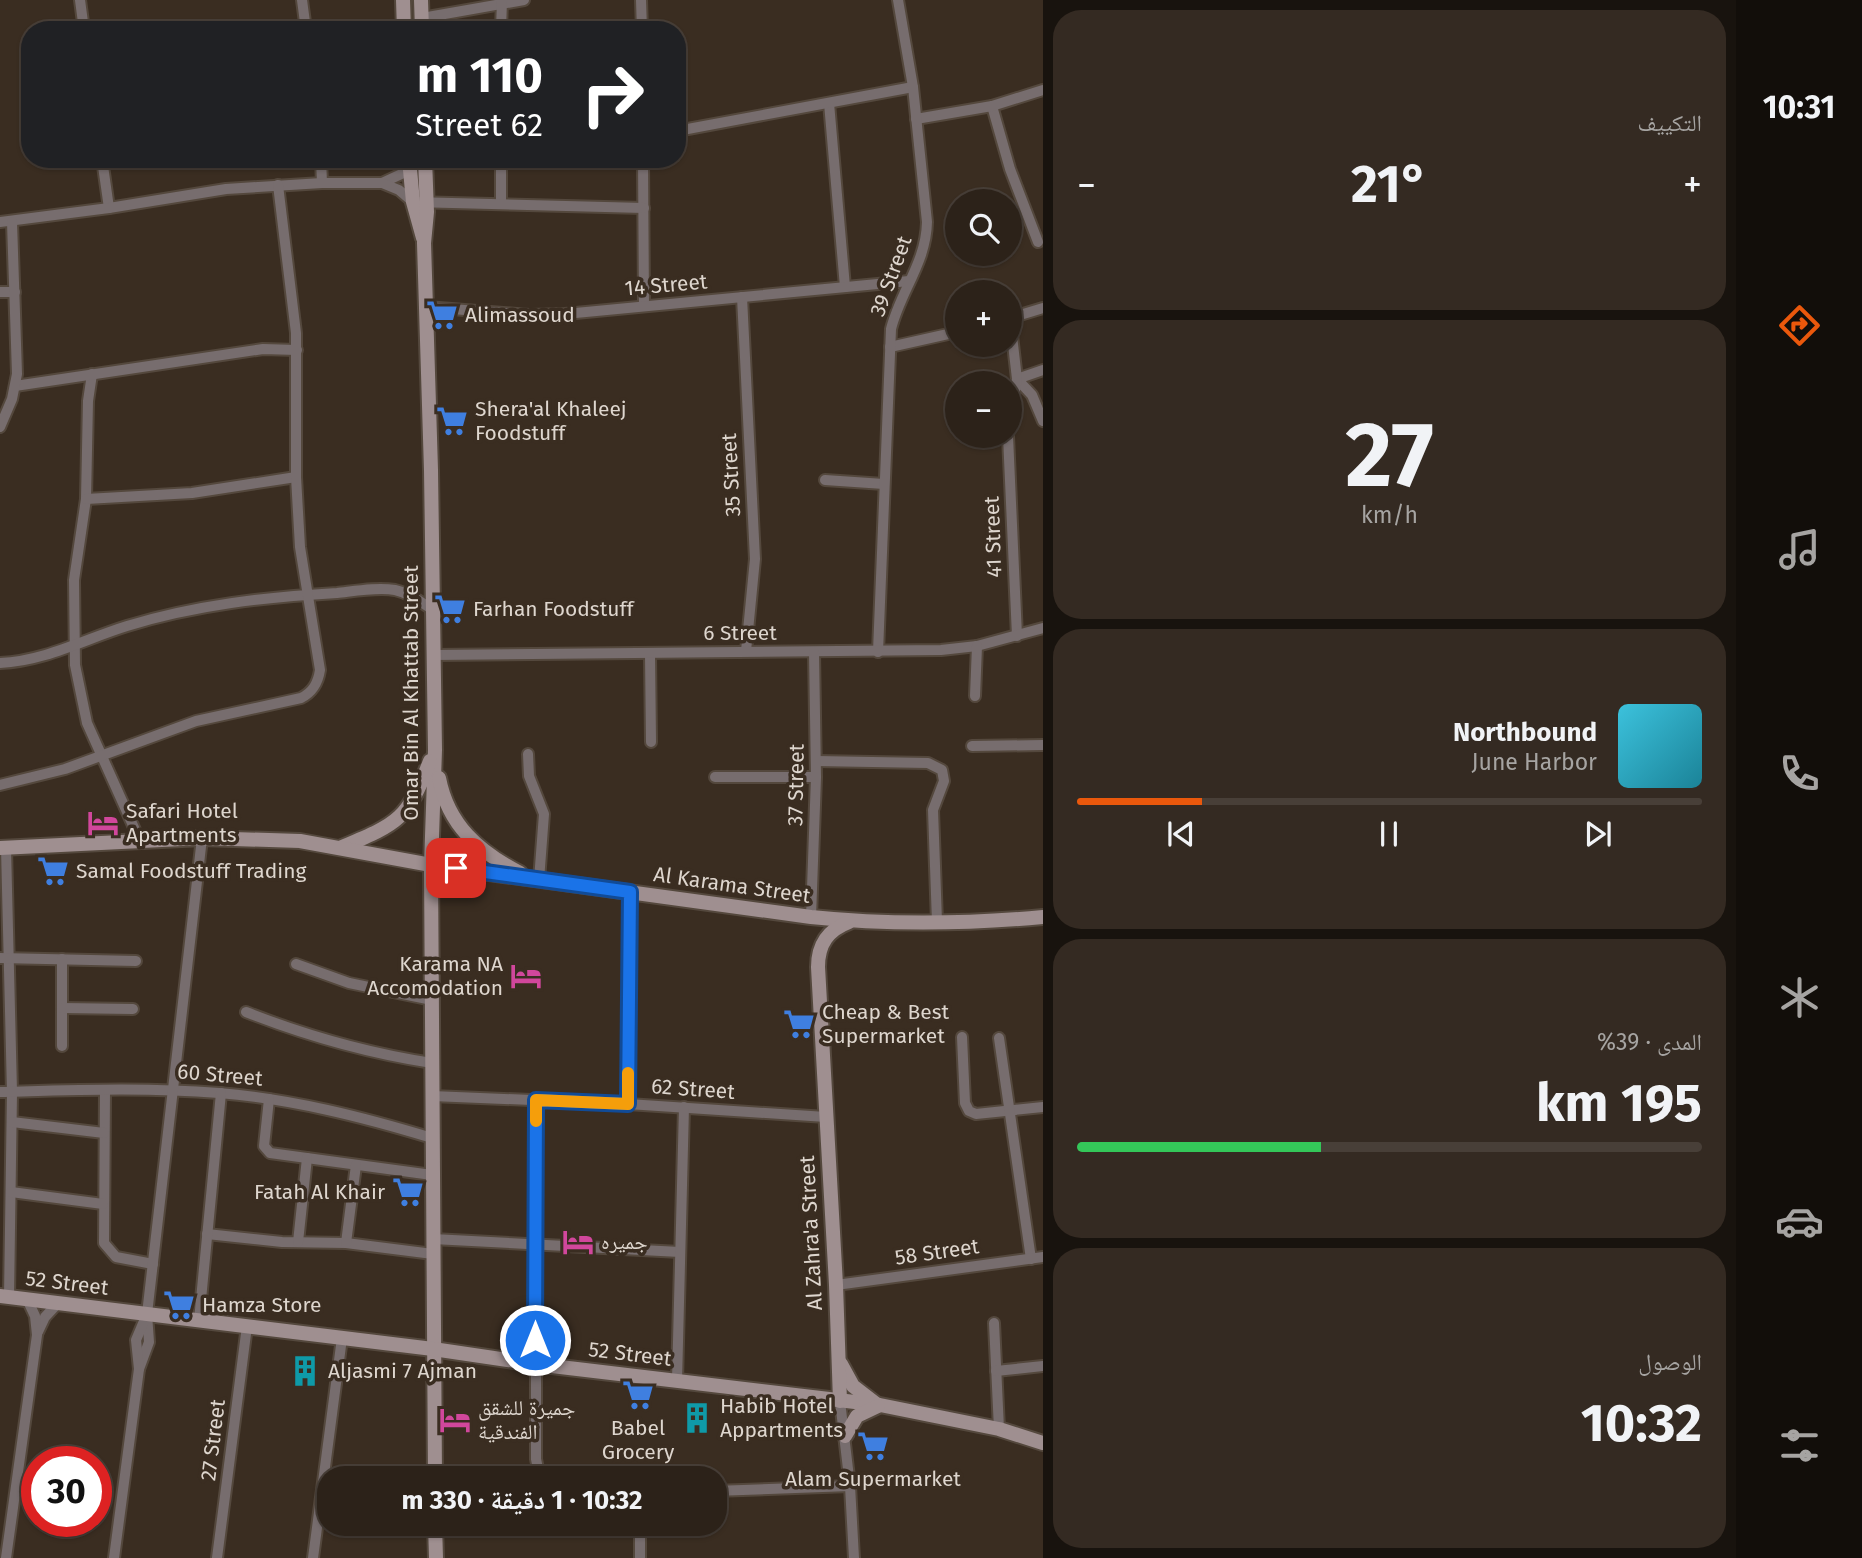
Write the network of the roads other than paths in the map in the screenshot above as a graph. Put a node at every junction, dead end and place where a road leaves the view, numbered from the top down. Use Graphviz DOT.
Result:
graph roads {
  1 [pos="80,0"];
  2 [pos="302,0"];
  3 [pos="403,0"];
  4 [pos="421,0"];
  5 [pos="524,0"];
  6 [pos="641,0"];
  7 [pos="898,0"];
  8 [pos="501,2"];
  9 [pos="83,21"];
  10 [pos="305,21"];
  11 [pos="404,21"];
  12 [pos="422,21"];
  13 [pos="433,21"];
  14 [pos="501,21"];
  15 [pos="642,21"];
  16 [pos="913,87"];
  17 [pos="1043,90"];
  18 [pos="829,103"];
  19 [pos="992,106"];
  20 [pos="916,119"];
  21 [pos="686,129"];
  22 [pos="103,168"];
  23 [pos="321,168"];
  24 [pos="404,168"];
  25 [pos="410,168"];
  26 [pos="424,168"];
  27 [pos="501,168"];
  28 [pos="643,168"];
  29 [pos="322,183"];
  30 [pos="382,183"];
  31 [pos="278,186"];
  32 [pos="419,202"];
  33 [pos="501,204"];
  34 [pos="109,208"];
  35 [pos="644,208"];
  36 [pos="6,222"];
  37 [pos="1038,242"];
  38 [pos="909,281"];
  39 [pos="845,287"];
  40 [pos="0,292"];
  41 [pos="15,292"];
  42 [pos="742,297"];
  43 [pos="644,306"];
  44 [pos="426,307"];
  45 [pos="1043,309"];
  46 [pos="1022,315"];
  47 [pos="945,335"];
  48 [pos="890,347"];
  49 [pos="297,350"];
  50 [pos="1043,370"];
  51 [pos="92,374"];
  52 [pos="1022,377"];
  53 [pos="1022,384"];
  54 [pos="15,386"];
  55 [pos="1043,421"];
  56 [pos="0,428"];
  57 [pos="1009,448"];
  58 [pos="296,477"];
  59 [pos="824,480"];
  60 [pos="884,484"];
  61 [pos="86,499"];
  62 [pos="306,594"];
  63 [pos="433,610"];
  64 [pos="1043,628"];
  65 [pos="1017,636"];
  66 [pos="74,645"];
  67 [pos="977,646"];
  68 [pos="746,651"];
  69 [pos="814,652"];
  70 [pos="878,652"];
  71 [pos="650,654"];
  72 [pos="433,655"];
  73 [pos="0,663"];
  74 [pos="975,696"];
  75 [pos="651,742"];
  76 [pos="1043,745"];
  77 [pos="972,746"];
  78 [pos="435,750"];
  79 [pos="528,754"];
  80 [pos="101,756"];
  81 [pos="816,761"];
  82 [pos="715,777"];
  83 [pos="816,777"];
  84 [pos="0,785"];
  85 [pos="202,838"];
  86 [pos="140,841"];
  87 [pos="342,847"];
  88 [pos="3,848"];
  89 [pos="432,864"];
  90 [pos="535,879"];
  91 [pos="630,892"];
  92 [pos="811,917"];
  93 [pos="1043,917"];
  94 [pos="850,921"];
  95 [pos="937,922"];
  96 [pos="4,958"];
  97 [pos="62,959"];
  98 [pos="136,961"];
  99 [pos="296,964"];
  100 [pos="432,1000"];
  101 [pos="62,1008"];
  102 [pos="133,1009"];
  103 [pos="246,1012"];
  104 [pos="962,1037"];
  105 [pos="999,1038"];
  106 [pos="62,1046"];
  107 [pos="432,1063"];
  108 [pos="172,1090"];
  109 [pos="105,1091"];
  110 [pos="12,1092"];
  111 [pos="0,1093"];
  112 [pos="221,1093"];
  113 [pos="432,1096"];
  114 [pos="269,1099"];
  115 [pos="536,1100"];
  116 [pos="628,1104"];
  117 [pos="684,1107"];
  118 [pos="1043,1107"];
  119 [pos="1010,1110"];
  120 [pos="826,1117"];
  121 [pos="12,1122"];
  122 [pos="104,1133"];
  123 [pos="432,1138"];
  124 [pos="307,1158"];
  125 [pos="356,1165"];
  126 [pos="432,1175"];
  127 [pos="11,1192"];
  128 [pos="103,1204"];
  129 [pos="207,1234"];
  130 [pos="298,1242"];
  131 [pos="346,1243"];
  132 [pos="534,1244"];
  133 [pos="433,1246"];
  134 [pos="680,1252"];
  135 [pos="1037,1258"];
  136 [pos="153,1264"];
  137 [pos="836,1284"];
  138 [pos="4,1296"];
  139 [pos="27,1299"];
  140 [pos="58,1303"];
  141 [pos="147,1314"];
  142 [pos="199,1320"];
  143 [pos="994,1323"];
  144 [pos="247,1326"];
  145 [pos="37,1335"];
  146 [pos="342,1338"];
  147 [pos="433,1349"];
  148 [pos="838,1356"];
  149 [pos="535,1364"];
  150 [pos="1043,1366"];
  151 [pos="996,1371"];
  152 [pos="677,1381"];
  153 [pos="840,1401"];
  154 [pos="880,1405"];
  155 [pos="999,1429"];
  156 [pos="845,1436"];
  157 [pos="1043,1443"];
  158 [pos="435,1466"];
  159 [pos="537,1466"];
  160 [pos="850,1486"];
  161 [pos="727,1491"];
  162 [pos="435,1536"];
  163 [pos="640,1536"];
  164 [pos="6,1558"];
  165 [pos="114,1558"];
  166 [pos="217,1558"];
  167 [pos="313,1558"];
  168 [pos="436,1558"];
  169 [pos="640,1558"];
  170 [pos="854,1558"];
  1 -- 9 [label="street"];
  2 -- 10 [label="street"];
  3 -- 11 [label="main road"];
  4 -- 12 [label="main road"];
  5 -- 8 [label="street"];
  6 -- 15 [label="street"];
  7 -- 16 [label="street, 39 Street"];
  8 -- 13 [label="street"];
  8 -- 14 [label="street"];
  16 -- 18 [label="street"];
  16 -- 20 [label="street, 39 Street"];
  17 -- 19 [label="street"];
  18 -- 21 [label="street"];
  18 -- 39 [label="street"];
  19 -- 20 [label="street"];
  19 -- 37 [label="street"];
  20 -- 38 [label="street, 39 Street"];
  22 -- 34 [label="street"];
  23 -- 29 [label="street"];
  24 -- 30 [label="street"];
  25 -- 32 [label="main road, Omar Bin Al Khattab Street"];
  26 -- 32 [label="main road, Omar Bin Al Khattab Street"];
  27 -- 33 [label="street"];
  28 -- 35 [label="street"];
  29 -- 30 [label="street"];
  29 -- 31 [label="street"];
  30 -- 32 [label="street"];
  31 -- 34 [label="street"];
  31 -- 49 [label="street"];
  32 -- 33 [label="street"];
  32 -- 44 [label="main road, Omar Bin Al Khattab Street"];
  33 -- 35 [label="street"];
  34 -- 36 [label="street"];
  35 -- 43 [label="street"];
  36 -- 41 [label="street"];
  38 -- 39 [label="street, 14 Street"];
  38 -- 48 [label="street, 39 Street"];
  39 -- 42 [label="street, 14 Street"];
  40 -- 41 [label="street"];
  41 -- 54 [label="street"];
  42 -- 43 [label="street, 14 Street"];
  42 -- 68 [label="street, 35 Street"];
  43 -- 44 [label="street, 14 Street"];
  44 -- 63 [label="main road, Omar Bin Al Khattab Street"];
  45 -- 46 [label="street"];
  47 -- 48 [label="street"];
  48 -- 60 [label="street, 39 Street"];
  49 -- 51 [label="street"];
  49 -- 58 [label="street"];
  50 -- 52 [label="street"];
  51 -- 54 [label="street"];
  51 -- 61 [label="street"];
  53 -- 55 [label="street"];
  54 -- 56 [label="street"];
  57 -- 65 [label="street, 41 Street"];
  58 -- 61 [label="street"];
  58 -- 62 [label="street"];
  59 -- 60 [label="street"];
  60 -- 70 [label="street, 39 Street"];
  61 -- 66 [label="street"];
  62 -- 63 [label="street"];
  62 -- 66 [label="street"];
  62 -- 80 [label="street"];
  63 -- 72 [label="main road, Omar Bin Al Khattab Street"];
  64 -- 65 [label="street, 6 Street"];
  65 -- 67 [label="street, 6 Street"];
  66 -- 73 [label="street"];
  66 -- 80 [label="street"];
  67 -- 70 [label="street, 6 Street"];
  67 -- 74 [label="street"];
  68 -- 69 [label="street, 6 Street"];
  68 -- 71 [label="street, 6 Street"];
  69 -- 70 [label="street, 6 Street"];
  69 -- 81 [label="street, 37 Street"];
  71 -- 72 [label="street, 6 Street"];
  71 -- 75 [label="street"];
  72 -- 78 [label="main road, Omar Bin Al Khattab Street"];
  76 -- 77 [label="street"];
  78 -- 87 [label="main road"];
  78 -- 89 [label="main road, Omar Bin Al Khattab Street"];
  78 -- 90 [label="main road"];
  79 -- 90 [label="street"];
  80 -- 84 [label="street"];
  80 -- 86 [label="street"];
  81 -- 83 [label="street, 37 Street"];
  81 -- 95 [label="street"];
  82 -- 83 [label="street"];
  83 -- 92 [label="street, 37 Street"];
  85 -- 86 [label="main road, Al Karama Street"];
  85 -- 87 [label="main road, Al Karama Street"];
  85 -- 108 [label="street"];
  86 -- 88 [label="main road, Al Karama Street"];
  87 -- 89 [label="main road, Al Karama Street"];
  88 -- 96 [label="street"];
  89 -- 90 [label="main road, Al Karama Street"];
  89 -- 100 [label="main road, Omar Bin Al Khattab Street"];
  90 -- 91 [label="main road, Al Karama Street"];
  91 -- 92 [label="main road, Al Karama Street"];
  91 -- 116 [label="street"];
  92 -- 94 [label="main road, Al Karama Street"];
  93 -- 95 [label="main road, Al Karama Street"];
  94 -- 95 [label="main road, Al Karama Street"];
  94 -- 120 [label="main road, Al Zahra'a Street"];
  96 -- 97 [label="street"];
  96 -- 110 [label="street"];
  97 -- 98 [label="street"];
  97 -- 101 [label="street"];
  99 -- 100 [label="street"];
  100 -- 107 [label="main road, Omar Bin Al Khattab Street"];
  101 -- 102 [label="street"];
  101 -- 106 [label="street"];
  103 -- 107 [label="street"];
  104 -- 119 [label="street"];
  105 -- 119 [label="street"];
  107 -- 113 [label="main road, Omar Bin Al Khattab Street"];
  108 -- 109 [label="street, 60 Street"];
  108 -- 112 [label="street, 60 Street"];
  108 -- 136 [label="street"];
  109 -- 110 [label="street, 60 Street"];
  109 -- 122 [label="street"];
  110 -- 111 [label="street, 60 Street"];
  110 -- 121 [label="street"];
  112 -- 114 [label="street, 60 Street"];
  112 -- 129 [label="street"];
  113 -- 115 [label="street, 62 Street"];
  113 -- 123 [label="main road, Omar Bin Al Khattab Street"];
  114 -- 123 [label="street, 60 Street"];
  114 -- 124 [label="street"];
  115 -- 116 [label="street, 62 Street"];
  115 -- 132 [label="street"];
  116 -- 117 [label="street, 62 Street"];
  117 -- 120 [label="street, 62 Street"];
  117 -- 134 [label="street"];
  118 -- 119 [label="street"];
  119 -- 135 [label="street"];
  120 -- 137 [label="main road, Al Zahra'a Street"];
  121 -- 122 [label="street"];
  121 -- 127 [label="street"];
  122 -- 128 [label="street"];
  123 -- 126 [label="main road, Omar Bin Al Khattab Street"];
  124 -- 125 [label="street"];
  124 -- 130 [label="street"];
  125 -- 126 [label="street"];
  125 -- 131 [label="street"];
  126 -- 133 [label="main road, Omar Bin Al Khattab Street"];
  127 -- 128 [label="street"];
  127 -- 138 [label="street"];
  128 -- 136 [label="street"];
  129 -- 130 [label="street"];
  129 -- 142 [label="street"];
  130 -- 131 [label="street"];
  131 -- 133 [label="street"];
  132 -- 133 [label="street"];
  132 -- 134 [label="street"];
  132 -- 149 [label="street"];
  133 -- 147 [label="main road, Omar Bin Al Khattab Street"];
  134 -- 152 [label="street"];
  135 -- 137 [label="street, 58 Street"];
  136 -- 141 [label="street"];
  137 -- 148 [label="main road, Al Zahra'a Street"];
  138 -- 139 [label="main road, 52 Street"];
  139 -- 140 [label="main road, 52 Street"];
  139 -- 145 [label="street"];
  140 -- 141 [label="main road, 52 Street"];
  140 -- 145 [label="street"];
  141 -- 142 [label="main road, 52 Street"];
  141 -- 165 [label="street"];
  142 -- 144 [label="main road, 52 Street"];
  143 -- 151 [label="street"];
  144 -- 146 [label="main road, 52 Street"];
  144 -- 166 [label="street, 27 Street"];
  145 -- 164 [label="street"];
  146 -- 147 [label="main road, 52 Street"];
  146 -- 167 [label="street"];
  147 -- 149 [label="main road, 52 Street"];
  147 -- 158 [label="main road, Omar Bin Al Khattab Street"];
  148 -- 153 [label="main road, Al Zahra'a Street"];
  148 -- 154 [label="main road"];
  149 -- 152 [label="main road, 52 Street"];
  149 -- 159 [label="street"];
  150 -- 151 [label="street"];
  151 -- 155 [label="street"];
  152 -- 153 [label="main road, 52 Street"];
  153 -- 154 [label="main road, 52 Street"];
  153 -- 156 [label="street, Al Zahra'a Street"];
  154 -- 155 [label="main road, 52 Street"];
  154 -- 156 [label="main road"];
  155 -- 157 [label="main road, 52 Street"];
  156 -- 160 [label="street, Al Zahra'a Street"];
  160 -- 161 [label="street"];
  160 -- 170 [label="street, Al Zahra'a Street"];
  162 -- 168 [label="main road"];
  163 -- 169 [label="street"];
}
